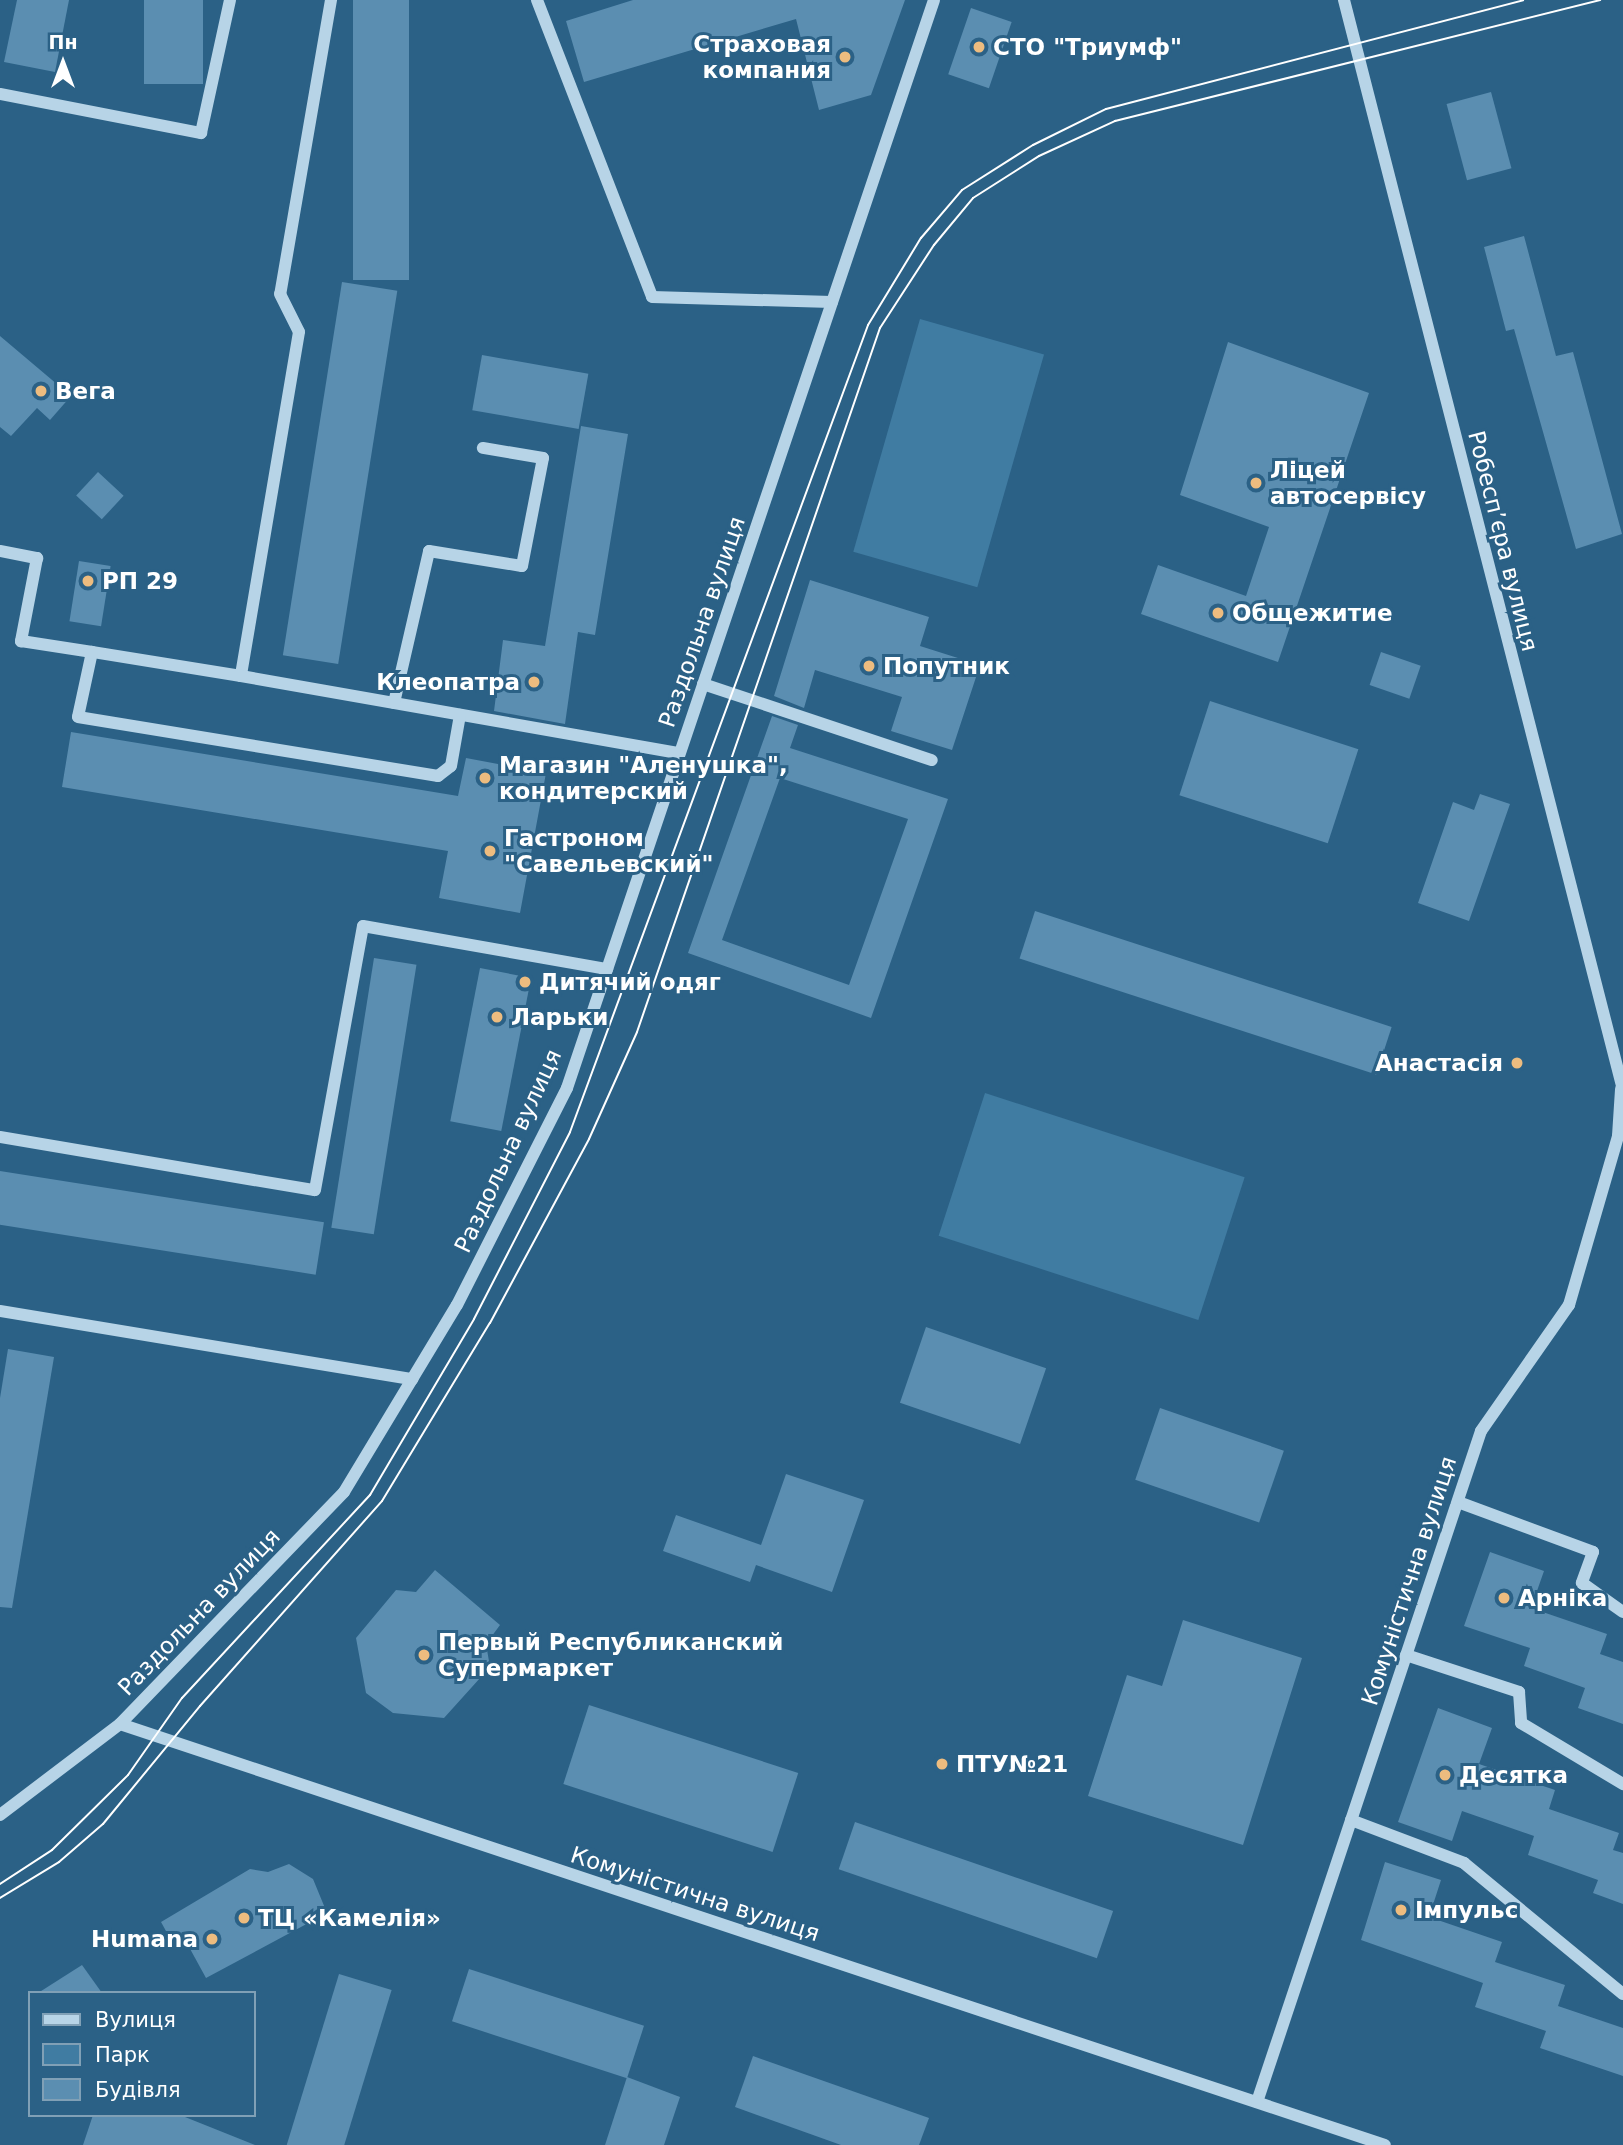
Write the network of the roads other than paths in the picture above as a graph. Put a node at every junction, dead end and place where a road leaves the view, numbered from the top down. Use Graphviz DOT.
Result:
graph roads {
  1 [pos="230,0"];
  2 [pos="331,0"];
  3 [pos="537,0"];
  4 [pos="934,0"];
  5 [pos="1344,0"];
  6 [pos="0,94"];
  7 [pos="832,302"];
  8 [pos="483,448"];
  9 [pos="0,551"];
  10 [pos="92,652"];
  11 [pos="241,676"];
  12 [pos="703,684"];
  13 [pos="394,703"];
  14 [pos="460,715"];
  15 [pos="680,753"];
  16 [pos="932,760"];
  17 [pos="607,969"];
  18 [pos="1622,1089"];
  19 [pos="0,1137"];
  20 [pos="0,1311"];
  21 [pos="412,1379"];
  22 [pos="1458,1502"];
  23 [pos="1623,1612"];
  24 [pos="1406,1655"];
  25 [pos="120,1724"];
  26 [pos="1623,1784"];
  27 [pos="0,1815"];
  28 [pos="1351,1820"];
  29 [pos="1623,1994"];
  30 [pos="1257,2102"];
  31 [pos="1385,2145"];
  1 -- 6 [label="street"];
  2 -- 11 [label="street"];
  3 -- 7 [label="street"];
  4 -- 7 [label="street, Раздольна вулиця"];
  5 -- 18 [label="street, Робесп’єра вулиця"];
  7 -- 12 [label="street, Раздольна вулиця"];
  8 -- 13 [label="street"];
  9 -- 10 [label="street"];
  10 -- 11 [label="street"];
  10 -- 14 [label="street"];
  11 -- 13 [label="street"];
  12 -- 15 [label="street, Раздольна вулиця"];
  12 -- 16 [label="street"];
  13 -- 14 [label="street"];
  14 -- 15 [label="street"];
  15 -- 17 [label="street, Раздольна вулиця"];
  17 -- 19 [label="street"];
  17 -- 21 [label="street, Раздольна вулиця"];
  18 -- 22 [label="street, Комуністична вулиця"];
  20 -- 21 [label="street"];
  21 -- 25 [label="street, Раздольна вулиця"];
  22 -- 23 [label="street"];
  22 -- 24 [label="street, Комуністична вулиця"];
  24 -- 26 [label="street"];
  24 -- 28 [label="street, Комуністична вулиця"];
  25 -- 27 [label="street, Раздольна вулиця"];
  25 -- 30 [label="street, Комуністична вулиця"];
  28 -- 29 [label="street"];
  28 -- 30 [label="street, Комуністична вулиця"];
  30 -- 31 [label="street, Комуністична вулиця"];
}
